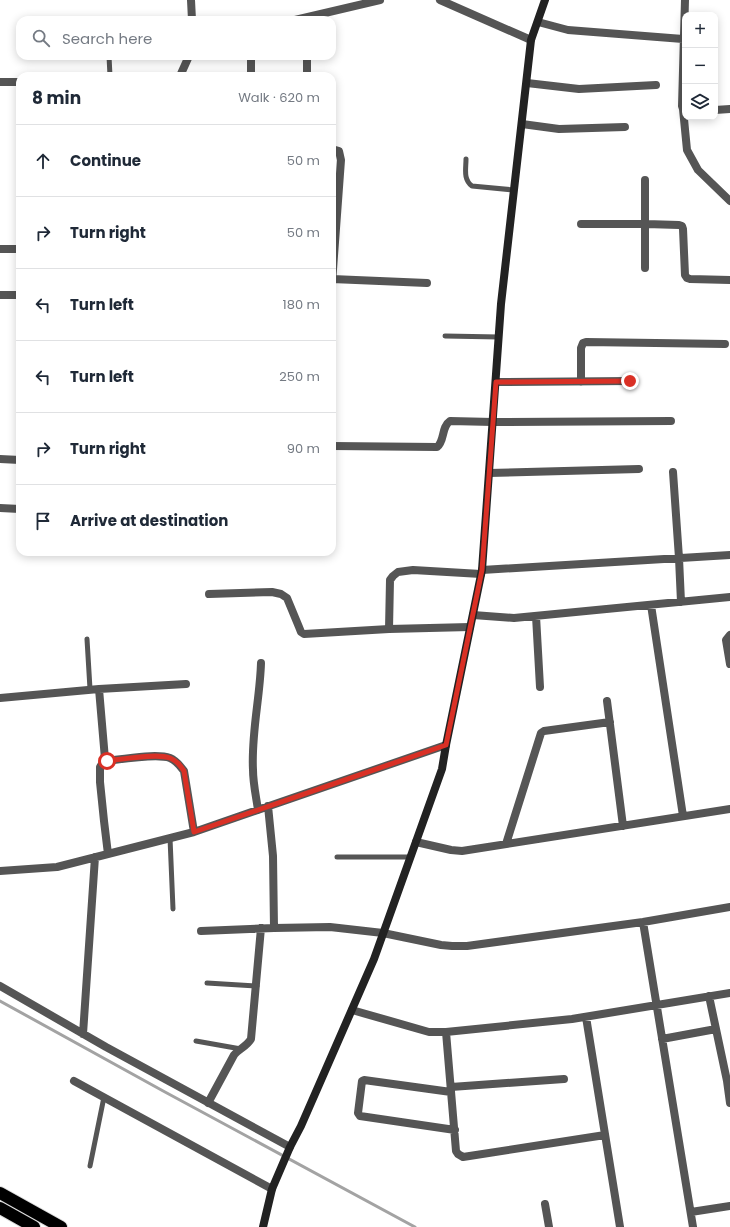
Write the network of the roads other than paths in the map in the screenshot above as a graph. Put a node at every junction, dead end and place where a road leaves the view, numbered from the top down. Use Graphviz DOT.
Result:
graph roads {
  1 [pos="191,0"];
  2 [pos="380,0"];
  3 [pos="440,0"];
  4 [pos="545,0"];
  5 [pos="684,0"];
  6 [pos="456,3"];
  7 [pos="684,12"];
  8 [pos="192,16"];
  9 [pos="316,16"];
  10 [pos="538,22"];
  11 [pos="682,39"];
  12 [pos="531,40"];
  13 [pos="683,48"];
  14 [pos="109,60"];
  15 [pos="187,60"];
  16 [pos="251,60"];
  17 [pos="308,60"];
  18 [pos="110,72"];
  19 [pos="182,72"];
  20 [pos="251,72"];
  21 [pos="308,72"];
  22 [pos="0,82"];
  23 [pos="16,82"];
  24 [pos="526,83"];
  25 [pos="682,84"];
  26 [pos="656,85"];
  27 [pos="730,109"];
  28 [pos="718,110"];
  29 [pos="685,120"];
  30 [pos="522,124"];
  31 [pos="625,126"];
  32 [pos="336,150"];
  33 [pos="466,159"];
  34 [pos="645,180"];
  35 [pos="514,190"];
  36 [pos="730,201"];
  37 [pos="336,220"];
  38 [pos="581,224"];
  39 [pos="646,224"];
  40 [pos="0,248"];
  41 [pos="16,249"];
  42 [pos="646,268"];
  43 [pos="336,279"];
  44 [pos="730,280"];
  45 [pos="427,283"];
  46 [pos="0,295"];
  47 [pos="16,295"];
  48 [pos="445,336"];
  49 [pos="499,337"];
  50 [pos="725,344"];
  51 [pos="630,381"];
  52 [pos="496,382"];
  53 [pos="581,382"];
  54 [pos="671,421"];
  55 [pos="493,422"];
  56 [pos="336,446"];
  57 [pos="0,459"];
  58 [pos="16,460"];
  59 [pos="639,469"];
  60 [pos="489,472"];
  61 [pos="673,472"];
  62 [pos="0,508"];
  63 [pos="16,509"];
  64 [pos="730,555"];
  65 [pos="680,558"];
  66 [pos="482,572"];
  67 [pos="209,594"];
  68 [pos="730,597"];
  69 [pos="681,602"];
  70 [pos="651,605"];
  71 [pos="473,615"];
  72 [pos="536,616"];
  73 [pos="470,627"];
  74 [pos="389,629"];
  75 [pos="730,635"];
  76 [pos="87,639"];
  77 [pos="261,662"];
  78 [pos="730,664"];
  79 [pos="186,684"];
  80 [pos="540,687"];
  81 [pos="94,689"];
  82 [pos="0,698"];
  83 [pos="607,701"];
  84 [pos="610,722"];
  85 [pos="446,745"];
  86 [pos="105,759"];
  87 [pos="268,806"];
  88 [pos="730,809"];
  89 [pos="258,810"];
  90 [pos="683,816"];
  91 [pos="623,826"];
  92 [pos="194,832"];
  93 [pos="170,838"];
  94 [pos="416,842"];
  95 [pos="506,844"];
  96 [pos="108,854"];
  97 [pos="337,857"];
  98 [pos="95,858"];
  99 [pos="411,858"];
  100 [pos="0,871"];
  101 [pos="730,907"];
  102 [pos="173,909"];
  103 [pos="643,922"];
  104 [pos="261,928"];
  105 [pos="274,928"];
  106 [pos="201,931"];
  107 [pos="383,933"];
  108 [pos="207,983"];
  109 [pos="0,986"];
  110 [pos="257,986"];
  111 [pos="730,993"];
  112 [pos="709,996"];
  113 [pos="656,1005"];
  114 [pos="352,1010"];
  115 [pos="586,1017"];
  116 [pos="716,1029"];
  117 [pos="446,1032"];
  118 [pos="83,1034"];
  119 [pos="662,1039"];
  120 [pos="196,1041"];
  121 [pos="241,1048"];
  122 [pos="564,1079"];
  123 [pos="74,1081"];
  124 [pos="728,1081"];
  125 [pos="451,1089"];
  126 [pos="104,1097"];
  127 [pos="208,1103"];
  128 [pos="730,1103"];
  129 [pos="455,1130"];
  130 [pos="605,1135"];
  131 [pos="289,1149"];
  132 [pos="90,1166"];
  133 [pos="272,1189"];
  134 [pos="0,1193"];
  135 [pos="545,1204"];
  136 [pos="730,1206"];
  137 [pos="0,1208"];
  138 [pos="691,1212"];
  139 [pos="48,1224"];
  140 [pos="34,1227"];
  141 [pos="61,1227"];
  142 [pos="262,1227"];
  143 [pos="549,1227"];
  144 [pos="620,1227"];
  145 [pos="693,1227"];
  1 -- 8 [label="street"];
  2 -- 9 [label="street"];
  3 -- 6 [label="street"];
  4 -- 10 [label="street"];
  5 -- 7 [label="street"];
  6 -- 12 [label="street"];
  10 -- 11 [label="street"];
  10 -- 12 [label="street"];
  12 -- 24 [label="street"];
  13 -- 25 [label="street"];
  14 -- 18 [label="lane"];
  15 -- 19 [label="street"];
  16 -- 20 [label="street"];
  17 -- 21 [label="street"];
  22 -- 23 [label="street"];
  24 -- 26 [label="street"];
  24 -- 30 [label="street"];
  27 -- 28 [label="street"];
  29 -- 36 [label="street"];
  30 -- 31 [label="street"];
  30 -- 35 [label="street"];
  32 -- 37 [label="street"];
  33 -- 35 [label="lane"];
  34 -- 39 [label="street"];
  35 -- 49 [label="street"];
  38 -- 39 [label="street"];
  39 -- 42 [label="street"];
  39 -- 44 [label="street"];
  40 -- 41 [label="street"];
  43 -- 45 [label="street"];
  46 -- 47 [label="street"];
  48 -- 49 [label="lane"];
  49 -- 52 [label="street"];
  50 -- 53 [label="street"];
  51 -- 53 [label="street"];
  52 -- 53 [label="street"];
  52 -- 55 [label="street"];
  54 -- 55 [label="street"];
  55 -- 56 [label="street"];
  55 -- 60 [label="street"];
  57 -- 58 [label="street"];
  59 -- 60 [label="street"];
  60 -- 66 [label="street"];
  61 -- 65 [label="street"];
  62 -- 63 [label="street"];
  64 -- 65 [label="street"];
  65 -- 66 [label="street"];
  65 -- 69 [label="street"];
  66 -- 71 [label="street"];
  66 -- 74 [label="street"];
  67 -- 74 [label="street"];
  68 -- 69 [label="street"];
  69 -- 70 [label="street"];
  70 -- 72 [label="street"];
  70 -- 90 [label="street"];
  71 -- 72 [label="street"];
  71 -- 73 [label="street"];
  72 -- 80 [label="street"];
  73 -- 74 [label="street"];
  73 -- 85 [label="street"];
  75 -- 78 [label="street"];
  76 -- 81 [label="lane"];
  77 -- 89 [label="street"];
  79 -- 81 [label="street"];
  81 -- 82 [label="street"];
  81 -- 86 [label="street"];
  83 -- 84 [label="street"];
  84 -- 91 [label="street"];
  84 -- 95 [label="street"];
  85 -- 87 [label="street"];
  85 -- 94 [label="street"];
  86 -- 92 [label="street"];
  86 -- 96 [label="street"];
  87 -- 89 [label="street"];
  87 -- 105 [label="street"];
  88 -- 90 [label="street"];
  89 -- 92 [label="street"];
  90 -- 91 [label="street"];
  91 -- 95 [label="street"];
  92 -- 93 [label="street"];
  93 -- 96 [label="street"];
  93 -- 102 [label="lane"];
  94 -- 95 [label="street"];
  94 -- 99 [label="street"];
  96 -- 98 [label="street"];
  97 -- 99 [label="lane"];
  98 -- 100 [label="street"];
  98 -- 118 [label="street"];
  99 -- 107 [label="street"];
  101 -- 103 [label="street"];
  103 -- 107 [label="street"];
  103 -- 113 [label="street"];
  104 -- 105 [label="street"];
  104 -- 106 [label="street"];
  104 -- 110 [label="street"];
  105 -- 107 [label="street"];
  107 -- 114 [label="street"];
  108 -- 110 [label="lane"];
  109 -- 118 [label="street"];
  110 -- 121 [label="street"];
  111 -- 112 [label="street"];
  112 -- 113 [label="street"];
  112 -- 116 [label="street"];
  113 -- 115 [label="street"];
  113 -- 119 [label="street"];
  114 -- 117 [label="street"];
  114 -- 131 [label="street"];
  115 -- 117 [label="street"];
  115 -- 130 [label="street"];
  116 -- 119 [label="street"];
  116 -- 124 [label="street"];
  117 -- 125 [label="street"];
  118 -- 127 [label="street"];
  119 -- 138 [label="street"];
  120 -- 121 [label="lane"];
  121 -- 127 [label="street"];
  122 -- 125 [label="street"];
  123 -- 126 [label="street"];
  124 -- 128 [label="street"];
  125 -- 129 [label="street"];
  125 -- 129 [label="street"];
  126 -- 132 [label="lane"];
  126 -- 133 [label="street"];
  127 -- 131 [label="street"];
  129 -- 130 [label="street"];
  130 -- 144 [label="street"];
  131 -- 133 [label="street"];
  133 -- 142 [label="street"];
  134 -- 139 [label="highway"];
  135 -- 143 [label="street"];
  136 -- 138 [label="street"];
  137 -- 140 [label="highway"];
  138 -- 145 [label="street"];
  139 -- 141 [label="highway"];
}
